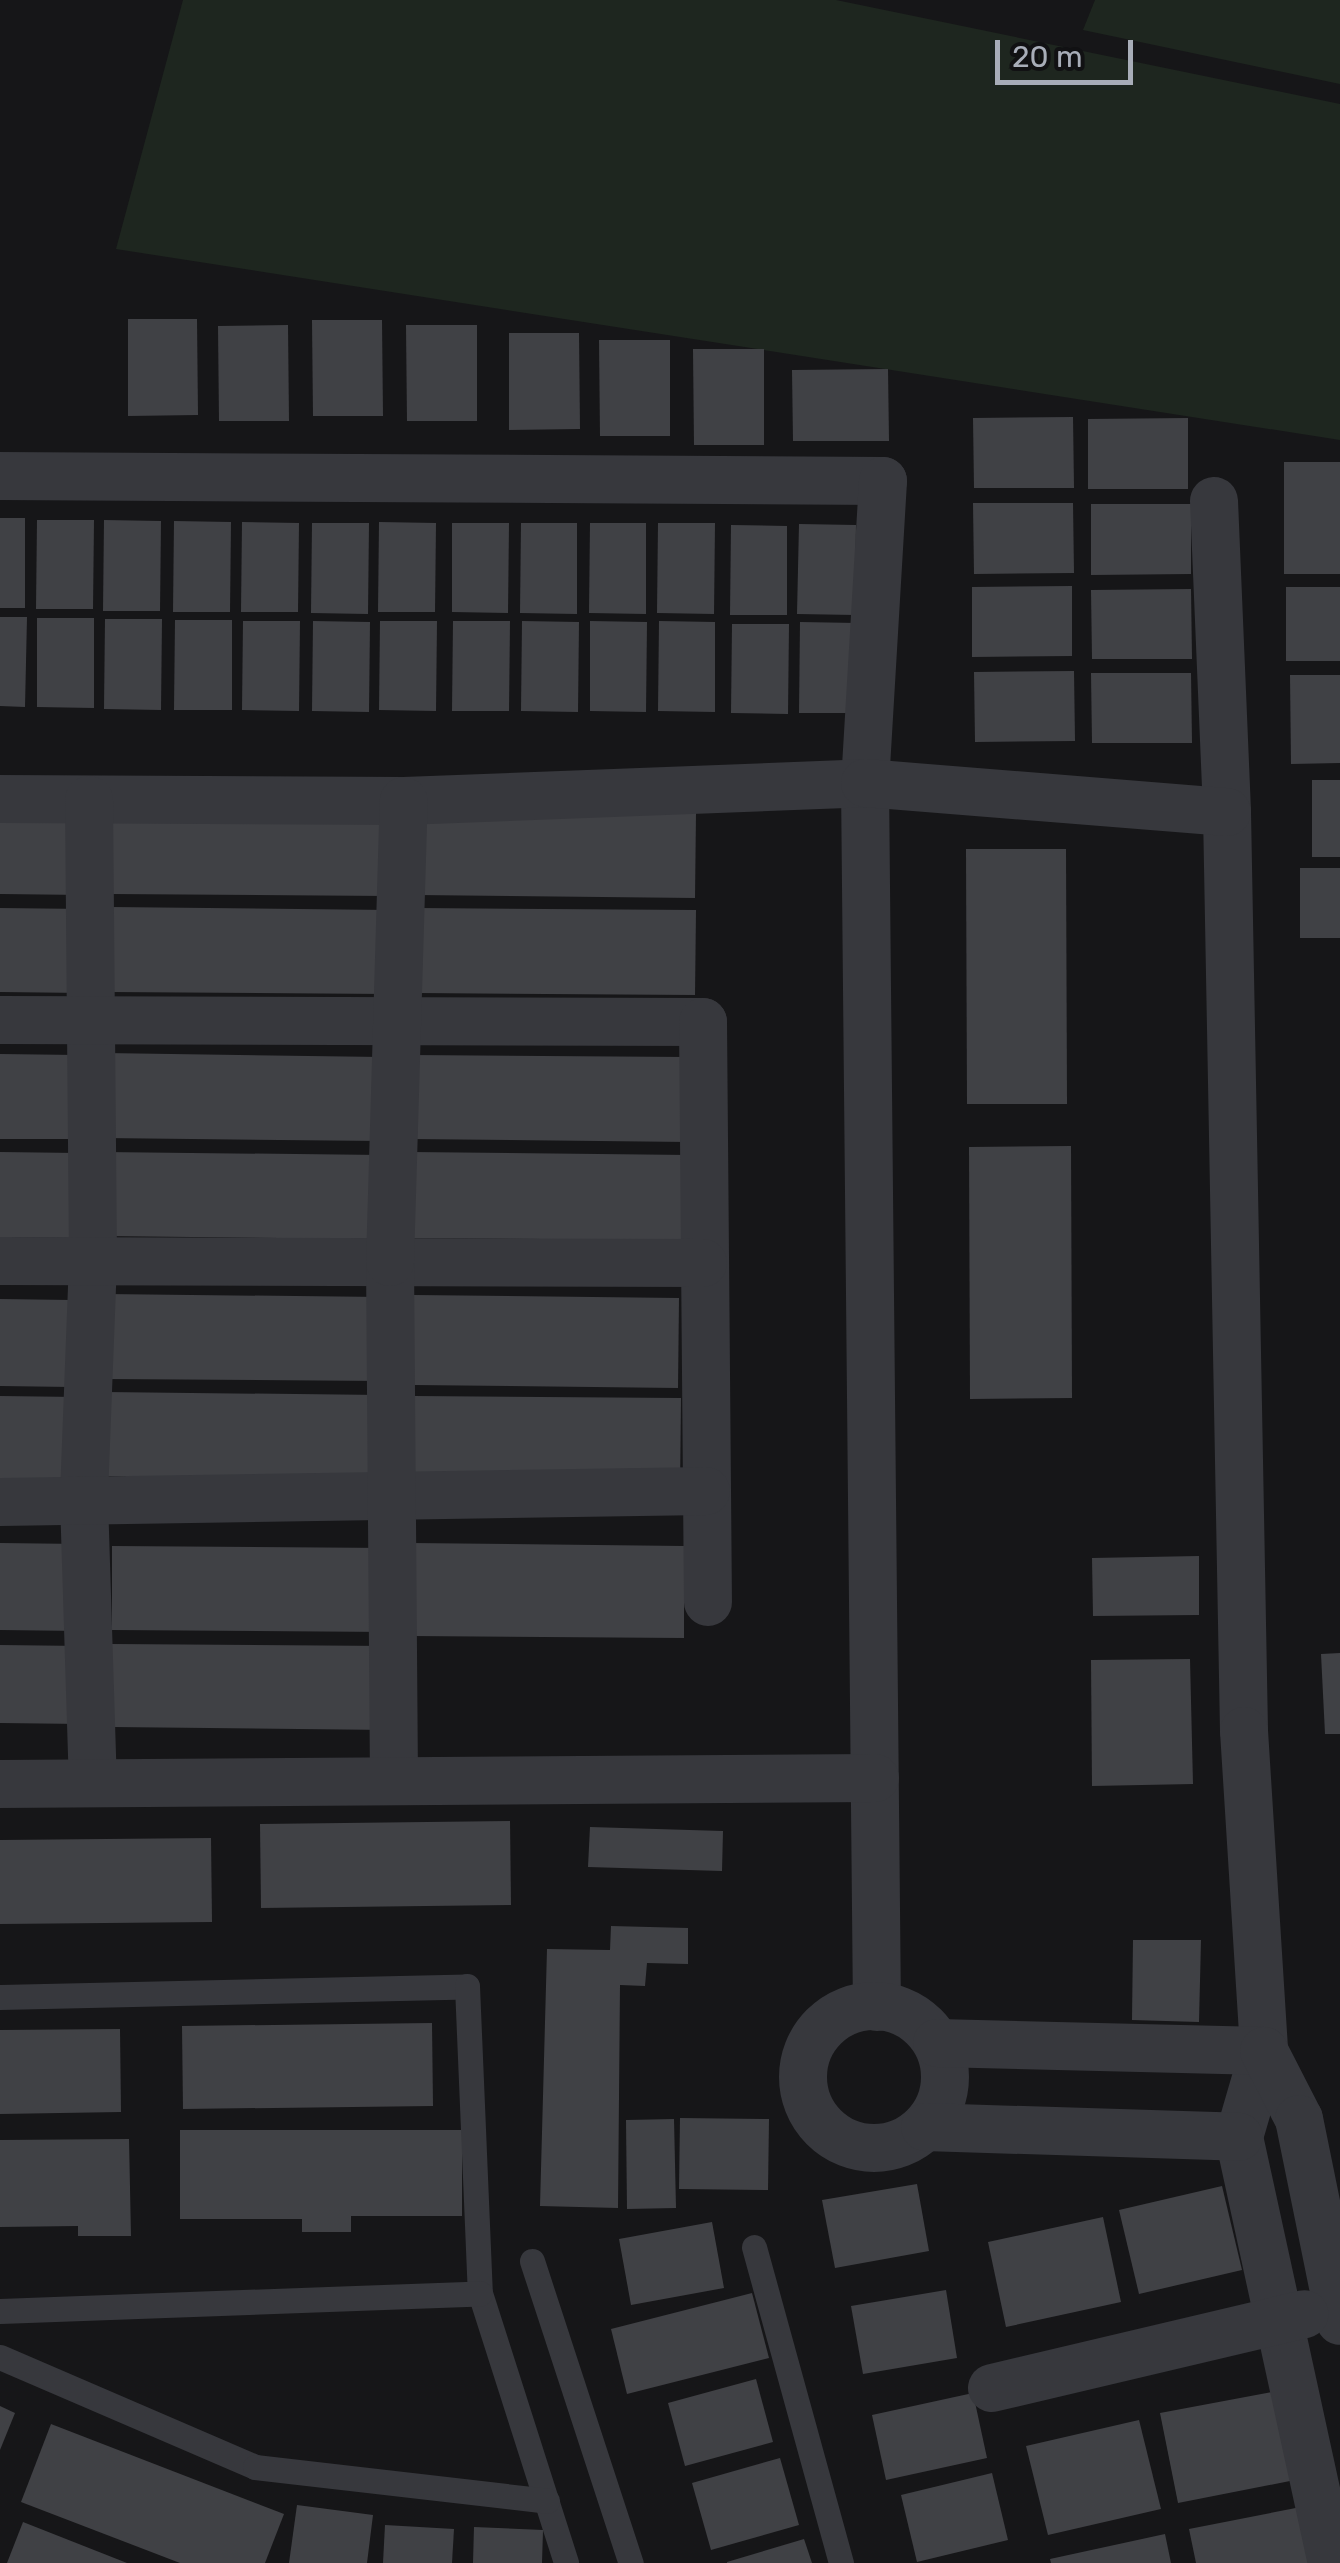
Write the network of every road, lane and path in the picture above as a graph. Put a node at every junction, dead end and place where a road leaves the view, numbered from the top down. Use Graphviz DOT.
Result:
graph roads {
  1 [pos="0,476"];
  2 [pos="1214,500"];
  3 [pos="865,783"];
  4 [pos="0,799"];
  5 [pos="89,800"];
  6 [pos="404,801"];
  7 [pos="1227,812"];
  8 [pos="401,1018"];
  9 [pos="0,1020"];
  10 [pos="93,1021"];
  11 [pos="0,1261"];
  12 [pos="93,1261"];
  13 [pos="390,1262"];
  14 [pos="703,1263"];
  15 [pos="706,1491"];
  16 [pos="392,1497"];
  17 [pos="84,1500"];
  18 [pos="0,1502"];
  19 [pos="708,1602"];
  20 [pos="875,1778"];
  21 [pos="394,1782"];
  22 [pos="93,1783"];
  23 [pos="0,1784"];
  24 [pos="0,1997"];
  25 [pos="877,2006"];
  26 [pos="937,2043"];
  27 [pos="1264,2051"];
  28 [pos="925,2127"];
  29 [pos="1239,2137"];
  30 [pos="754,2247"];
  31 [pos="532,2261"];
  32 [pos="480,2292"];
  33 [pos="0,2311"];
  34 [pos="1338,2313"];
  35 [pos="1277,2322"];
  36 [pos="0,2356"];
  37 [pos="992,2388"];
  38 [pos="547,2501"];
  39 [pos="566,2563"];
  40 [pos="632,2563"];
  41 [pos="841,2563"];
  42 [pos="1332,2563"];
  1 -- 3 [label="street"];
  2 -- 7 [label="street"];
  3 -- 6 [label="street"];
  3 -- 7 [label="street"];
  3 -- 20 [label="street"];
  4 -- 5 [label="street"];
  5 -- 6 [label="street"];
  5 -- 10 [label="street"];
  6 -- 8 [label="street"];
  7 -- 27 [label="street"];
  8 -- 10 [label="street"];
  8 -- 13 [label="street"];
  8 -- 14 [label="street"];
  9 -- 10 [label="street"];
  10 -- 12 [label="street"];
  11 -- 12 [label="street"];
  12 -- 13 [label="street"];
  12 -- 17 [label="street"];
  13 -- 14 [label="street"];
  13 -- 16 [label="street"];
  14 -- 15 [label="street"];
  15 -- 16 [label="street"];
  15 -- 19 [label="street"];
  16 -- 17 [label="street"];
  16 -- 21 [label="street"];
  17 -- 18 [label="street"];
  17 -- 22 [label="street"];
  20 -- 21 [label="street"];
  20 -- 25 [label="street"];
  21 -- 22 [label="street"];
  22 -- 23 [label="street"];
  24 -- 32 [label="lane"];
  25 -- 26 [label="street"];
  25 -- 28 [label="street"];
  26 -- 27 [label="street"];
  26 -- 28 [label="street"];
  27 -- 29 [label="street"];
  27 -- 34 [label="street"];
  28 -- 29 [label="street"];
  29 -- 35 [label="street"];
  30 -- 41 [label="lane"];
  31 -- 40 [label="lane"];
  32 -- 33 [label="lane"];
  32 -- 38 [label="lane"];
  34 -- 35 [label="street"];
  35 -- 37 [label="street"];
  35 -- 42 [label="street"];
  36 -- 38 [label="lane"];
  38 -- 39 [label="lane"];
}
